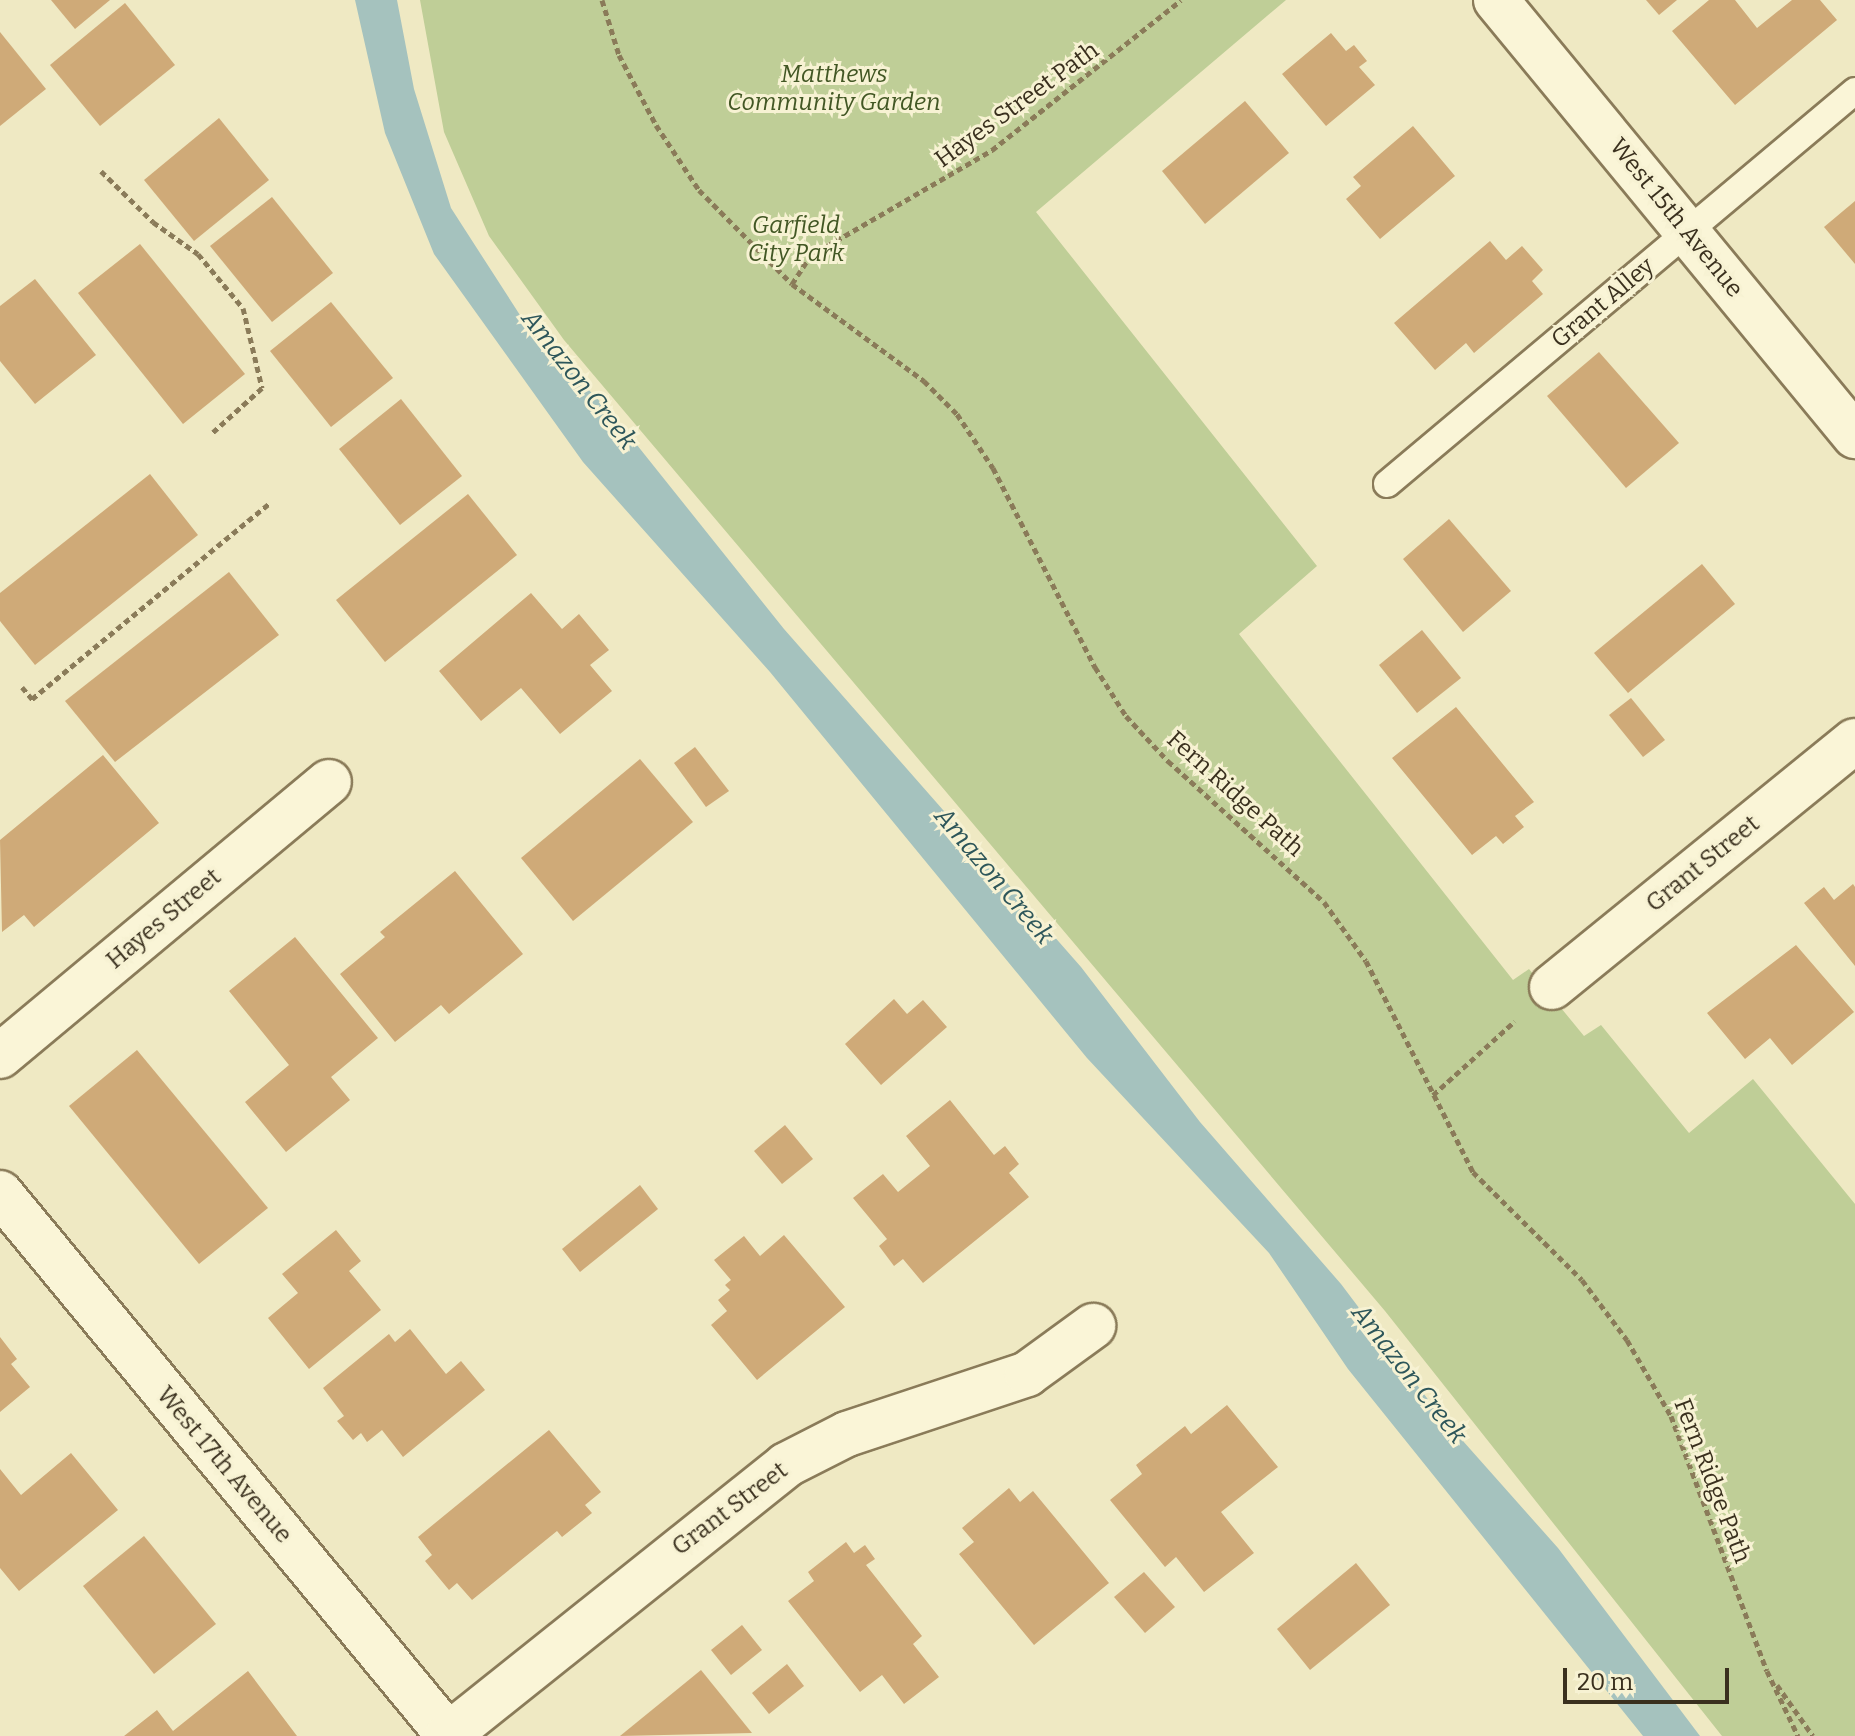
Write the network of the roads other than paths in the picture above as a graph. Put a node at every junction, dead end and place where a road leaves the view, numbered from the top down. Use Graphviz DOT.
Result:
graph roads {
  1 [pos="1496,0"];
  2 [pos="1855,91"];
  3 [pos="1687,232"];
  4 [pos="1855,436"];
  5 [pos="1387,484"];
  6 [pos="1855,741"];
  7 [pos="329,782"];
  8 [pos="1552,987"];
  9 [pos="0,1056"];
  10 [pos="0,1193"];
  11 [pos="1093,1326"];
  12 [pos="448,1736"];
  1 -- 3 [label="street, West 15th Avenue"];
  2 -- 3 [label="lane, Grant Alley"];
  3 -- 4 [label="street, West 15th Avenue"];
  3 -- 5 [label="lane, Grant Alley"];
  6 -- 8 [label="street, Grant Street"];
  7 -- 9 [label="street, Hayes Street"];
  10 -- 12 [label="street, West 17th Avenue"];
  11 -- 12 [label="street, Grant Street"];
}
